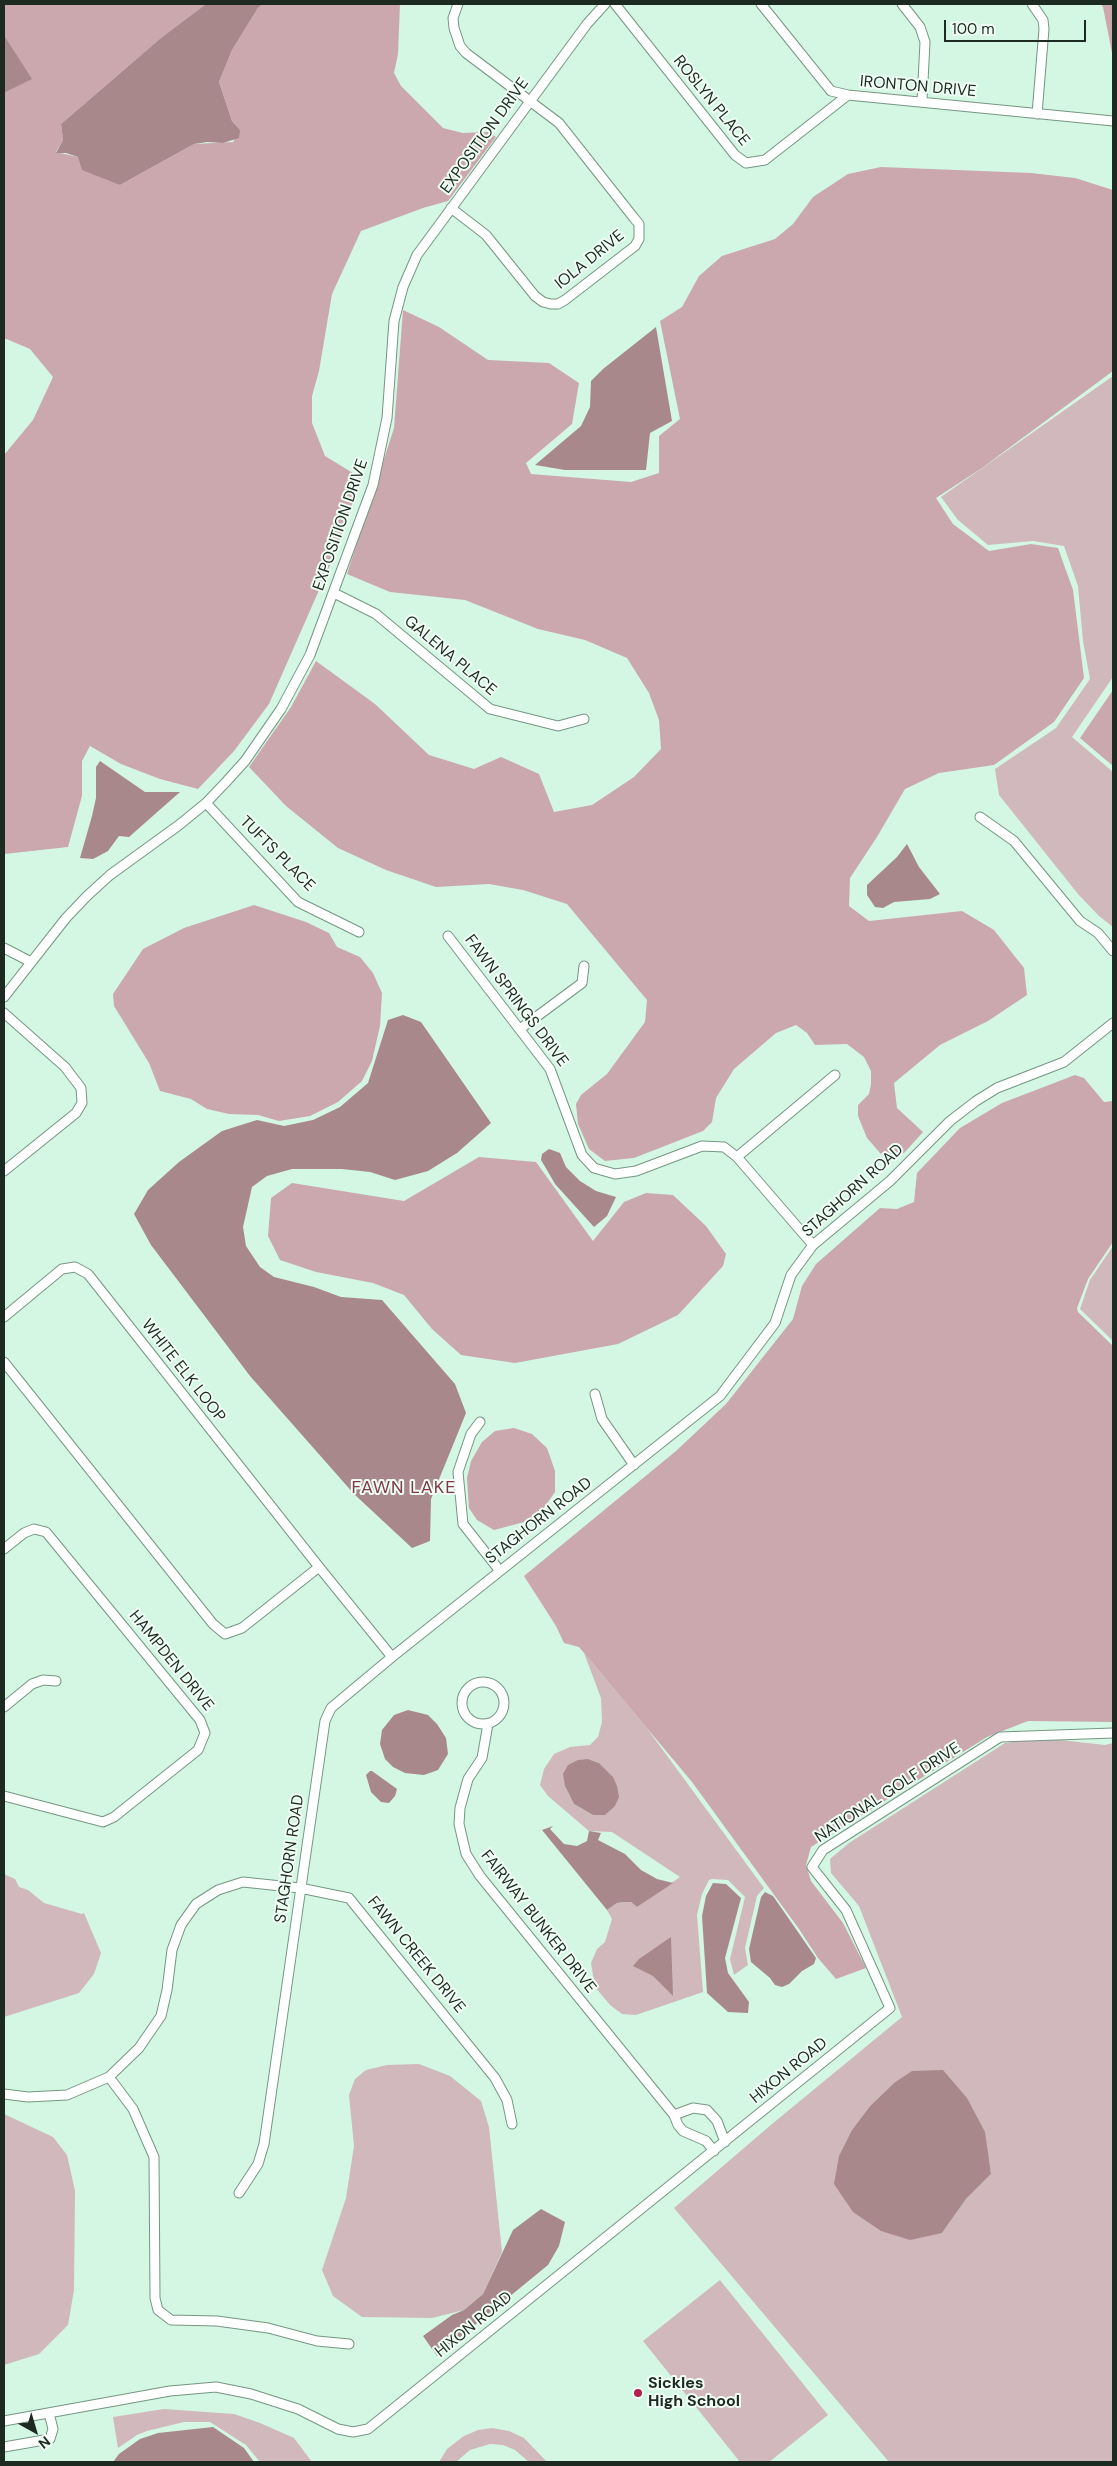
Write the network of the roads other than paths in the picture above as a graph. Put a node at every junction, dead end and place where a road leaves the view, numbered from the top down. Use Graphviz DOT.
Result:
graph roads {
  1 [pos="458,4"];
  2 [pos="605,4"];
  3 [pos="615,4"];
  4 [pos="761,4"];
  5 [pos="902,4"];
  6 [pos="1032,4"];
  7 [pos="848,95"];
  8 [pos="922,101"];
  9 [pos="530,102"];
  10 [pos="1037,114"];
  11 [pos="1113,120"];
  12 [pos="451,208"];
  13 [pos="334,593"];
  14 [pos="584,719"];
  15 [pos="206,803"];
  16 [pos="980,817"];
  17 [pos="359,932"];
  18 [pos="448,936"];
  19 [pos="4,948"];
  20 [pos="1113,952"];
  21 [pos="31,962"];
  22 [pos="584,966"];
  23 [pos="4,997"];
  24 [pos="4,1013"];
  25 [pos="1113,1023"];
  26 [pos="520,1029"];
  27 [pos="835,1075"];
  28 [pos="737,1157"];
  29 [pos="4,1171"];
  30 [pos="813,1244"];
  31 [pos="4,1317"];
  32 [pos="4,1362"];
  33 [pos="596,1394"];
  34 [pos="480,1422"];
  35 [pos="634,1465"];
  36 [pos="4,1549"];
  37 [pos="318,1567"];
  38 [pos="500,1571"];
  39 [pos="392,1657"];
  40 [pos="56,1681"];
  41 [pos="4,1707"];
  42 [pos="488,1724"];
  43 [pos="1113,1733"];
  44 [pos="4,1796"];
  45 [pos="300,1888"];
  46 [pos="890,2008"];
  47 [pos="109,2077"];
  48 [pos="4,2094"];
  49 [pos="674,2115"];
  50 [pos="512,2124"];
  51 [pos="725,2142"];
  52 [pos="714,2151"];
  53 [pos="239,2193"];
  54 [pos="349,2344"];
  55 [pos="49,2413"];
  56 [pos="4,2421"];
  57 [pos="4,2448"];
  1 -- 9 [label="street, IOLA DRIVE"];
  2 -- 9 [label="street, EXPOSITION DRIVE"];
  3 -- 7 [label="street, ROSLYN PLACE"];
  4 -- 7 [label="street, IRONTON DRIVE"];
  5 -- 8 [label="street"];
  6 -- 10 [label="street"];
  7 -- 8 [label="street, IRONTON DRIVE"];
  8 -- 10 [label="street, IRONTON DRIVE"];
  9 -- 12 [label="street, EXPOSITION DRIVE"];
  9 -- 12 [label="street, IOLA DRIVE"];
  10 -- 11 [label="street, IRONTON DRIVE"];
  12 -- 13 [label="street, EXPOSITION DRIVE"];
  13 -- 14 [label="street, GALENA PLACE"];
  13 -- 15 [label="street, EXPOSITION DRIVE"];
  15 -- 17 [label="street, TUFTS PLACE"];
  15 -- 21 [label="street, EXPOSITION DRIVE"];
  16 -- 20 [label="street"];
  18 -- 26 [label="street, FAWN SPRINGS DRIVE"];
  19 -- 21 [label="street"];
  21 -- 23 [label="street, EXPOSITION DRIVE"];
  22 -- 26 [label="street"];
  24 -- 29 [label="street"];
  25 -- 30 [label="street, STAGHORN ROAD"];
  26 -- 28 [label="street, FAWN SPRINGS DRIVE"];
  27 -- 28 [label="street"];
  28 -- 30 [label="street, FAWN SPRINGS DRIVE"];
  30 -- 35 [label="street, STAGHORN ROAD"];
  31 -- 37 [label="street, WHITE ELK LOOP"];
  32 -- 37 [label="street"];
  33 -- 35 [label="street"];
  34 -- 38 [label="street"];
  35 -- 38 [label="street, STAGHORN ROAD"];
  36 -- 44 [label="street, HAMPDEN DRIVE"];
  37 -- 39 [label="street, WHITE ELK LOOP"];
  38 -- 39 [label="street, STAGHORN ROAD"];
  39 -- 45 [label="street, STAGHORN ROAD"];
  40 -- 41 [label="street"];
  42 -- 42 [label="street"];
  42 -- 49 [label="street, FAIRWAY BUNKER DRIVE"];
  43 -- 46 [label="street, NATIONAL GOLF DRIVE"];
  45 -- 47 [label="street, FAWN CREEK DRIVE"];
  45 -- 50 [label="street, FAWN CREEK DRIVE"];
  45 -- 53 [label="street, STAGHORN ROAD"];
  46 -- 51 [label="street, HIXON ROAD"];
  47 -- 48 [label="street, FAWN CREEK DRIVE"];
  47 -- 54 [label="street"];
  49 -- 51 [label="street"];
  49 -- 52 [label="street, FAIRWAY BUNKER DRIVE"];
  51 -- 52 [label="street, HIXON ROAD"];
  52 -- 55 [label="street, HIXON ROAD"];
  55 -- 56 [label="street, HIXON ROAD"];
  55 -- 57 [label="street"];
}
